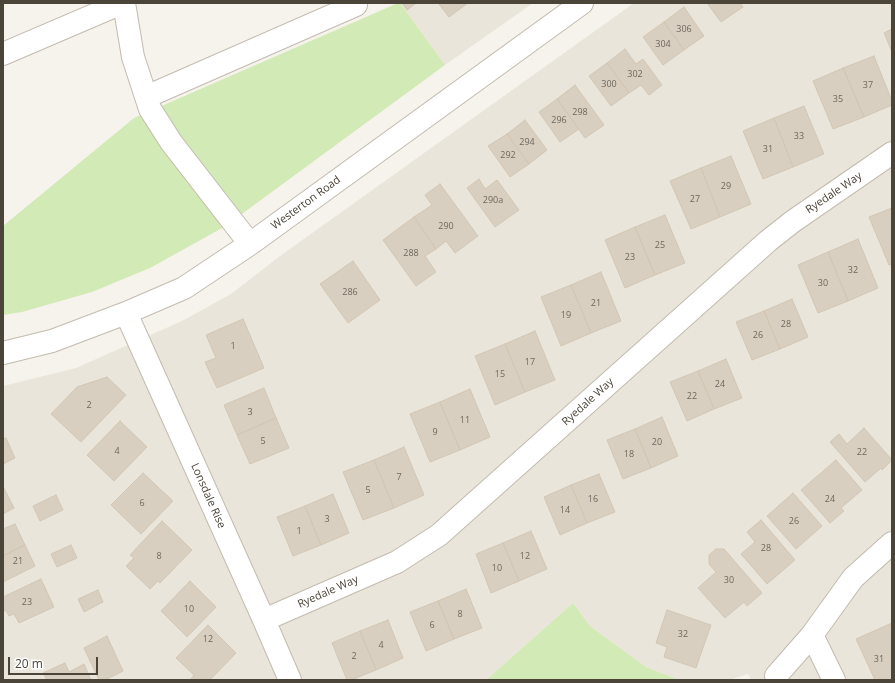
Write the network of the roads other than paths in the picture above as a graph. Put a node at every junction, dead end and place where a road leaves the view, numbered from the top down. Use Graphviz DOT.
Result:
graph roads {
  1 [pos="123,3"];
  2 [pos="582,3"];
  3 [pos="356,5"];
  4 [pos="3,54"];
  5 [pos="146,97"];
  6 [pos="892,153"];
  7 [pos="250,244"];
  8 [pos="126,314"];
  9 [pos="3,352"];
  10 [pos="892,543"];
  11 [pos="264,620"];
  12 [pos="812,635"];
  13 [pos="776,676"];
  14 [pos="290,680"];
  15 [pos="834,680"];
  1 -- 4 [label="street"];
  1 -- 5 [label="street"];
  2 -- 7 [label="street, Westerton Road"];
  3 -- 5 [label="street"];
  5 -- 7 [label="street"];
  6 -- 11 [label="street, Ryedale Way"];
  7 -- 8 [label="street, Westerton Road"];
  8 -- 9 [label="street, Westerton Road"];
  8 -- 11 [label="street, Lonsdale Rise"];
  10 -- 12 [label="street"];
  11 -- 14 [label="street, Lonsdale Rise"];
  12 -- 13 [label="street"];
  12 -- 15 [label="street"];
}
